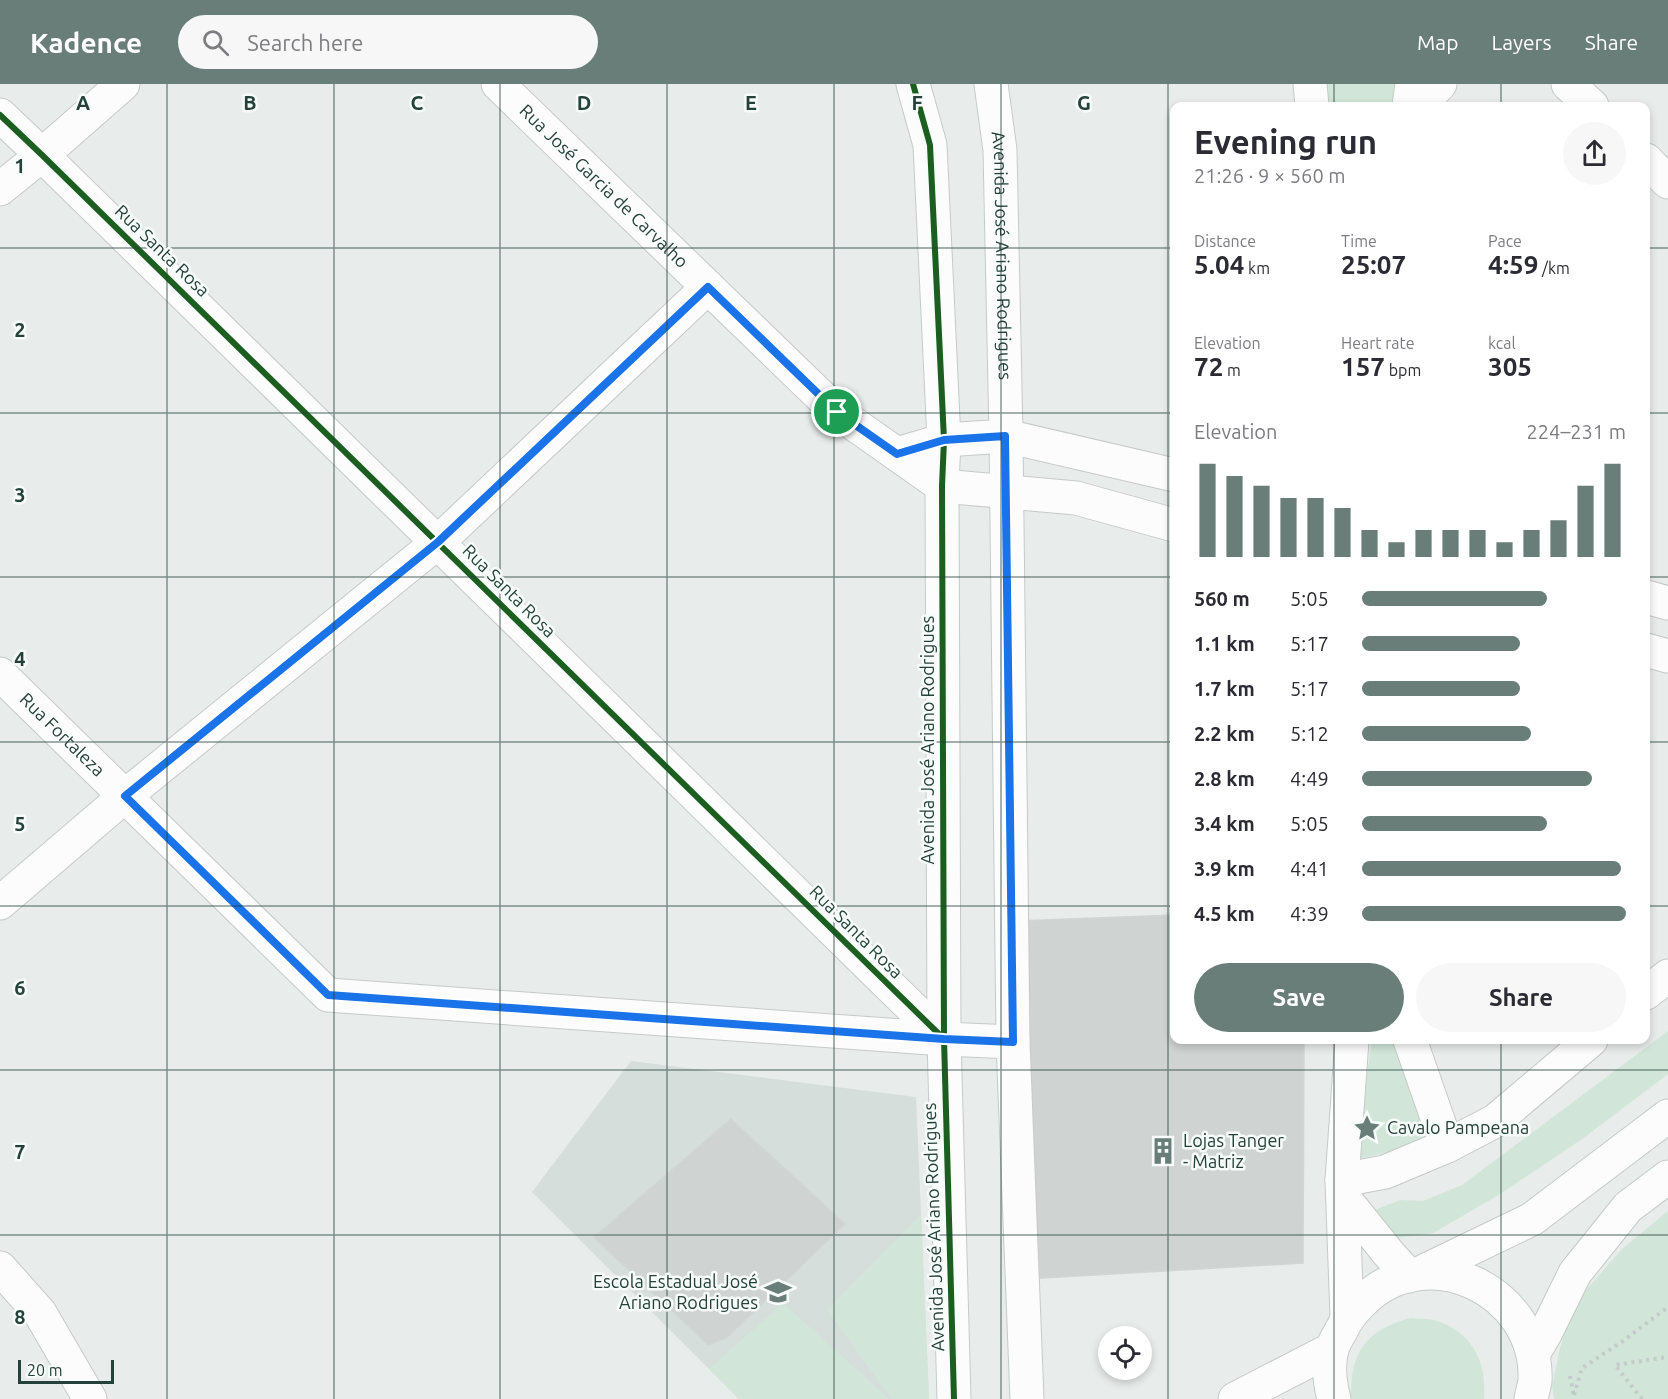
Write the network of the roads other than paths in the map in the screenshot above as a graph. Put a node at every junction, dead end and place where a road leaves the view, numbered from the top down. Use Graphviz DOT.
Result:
graph roads {
  1 [pos="123,84"];
  2 [pos="498,84"];
  3 [pos="913,84"];
  4 [pos="991,84"];
  5 [pos="1310,84"];
  6 [pos="1412,84"];
  7 [pos="1440,84"];
  8 [pos="1568,84"];
  9 [pos="1312,102"];
  10 [pos="1410,102"];
  11 [pos="1422,102"];
  12 [pos="1588,102"];
  13 [pos="0,116"];
  14 [pos="42,154"];
  15 [pos="1650,164"];
  16 [pos="1668,182"];
  17 [pos="0,189"];
  18 [pos="708,287"];
  19 [pos="1005,436"];
  20 [pos="944,440"];
  21 [pos="897,454"];
  22 [pos="1170,474"];
  23 [pos="942,486"];
  24 [pos="1005,492"];
  25 [pos="1170,524"];
  26 [pos="438,542"];
  27 [pos="1650,598"];
  28 [pos="1668,603"];
  29 [pos="1650,651"];
  30 [pos="1668,656"];
  31 [pos="0,674"];
  32 [pos="125,796"];
  33 [pos="0,903"];
  34 [pos="1668,976"];
  35 [pos="1650,990"];
  36 [pos="944,1039"];
  37 [pos="1013,1042"];
  38 [pos="1352,1044"];
  39 [pos="1411,1044"];
  40 [pos="1586,1044"];
  41 [pos="1668,1116"];
  42 [pos="1447,1146"];
  43 [pos="1668,1178"];
  44 [pos="1343,1189"];
  45 [pos="0,1268"];
  46 [pos="1414,1274"];
  47 [pos="1347,1317"];
  48 [pos="1332,1349"];
  49 [pos="1533,1354"];
  50 [pos="90,1399"];
  51 [pos="954,1399"];
  52 [pos="1027,1399"];
  53 [pos="1235,1399"];
  54 [pos="1334,1399"];
  55 [pos="1531,1399"];
  1 -- 14 [label="street"];
  2 -- 18 [label="street, Rua José Garcia de Carvalho"];
  3 -- 20 [label="street, Avenida José Ariano Rodrigues"];
  4 -- 19 [label="street, Avenida José Ariano Rodrigues"];
  5 -- 9 [label="street"];
  6 -- 10 [label="street"];
  7 -- 11 [label="street"];
  8 -- 12 [label="street"];
  13 -- 14 [label="street, Rua Santa Rosa"];
  14 -- 17 [label="street"];
  14 -- 26 [label="street, Rua Santa Rosa"];
  15 -- 16 [label="street"];
  18 -- 21 [label="street, Rua José Garcia de Carvalho"];
  18 -- 26 [label="street"];
  19 -- 20 [label="street"];
  19 -- 22 [label="street"];
  19 -- 24 [label="street, Avenida José Ariano Rodrigues"];
  20 -- 21 [label="street"];
  20 -- 23 [label="street, Avenida José Ariano Rodrigues"];
  21 -- 23 [label="street, Rua José Garcia de Carvalho"];
  23 -- 24 [label="street, Rua José Garcia de Carvalho"];
  23 -- 36 [label="street, Avenida José Ariano Rodrigues"];
  24 -- 25 [label="street, Rua José Garcia de Carvalho"];
  24 -- 37 [label="street, Avenida José Ariano Rodrigues"];
  26 -- 32 [label="street"];
  26 -- 36 [label="street, Rua Santa Rosa"];
  27 -- 28 [label="street"];
  29 -- 30 [label="street"];
  31 -- 32 [label="street, Rua Fortaleza"];
  32 -- 33 [label="street"];
  32 -- 36 [label="street, Rua Fortaleza"];
  34 -- 35 [label="street"];
  36 -- 37 [label="street, Rua Fortaleza"];
  36 -- 51 [label="street, Avenida José Ariano Rodrigues"];
  37 -- 52 [label="street, Avenida José Ariano Rodrigues"];
  38 -- 44 [label="street"];
  39 -- 42 [label="street"];
  40 -- 42 [label="street"];
  41 -- 46 [label="street"];
  42 -- 44 [label="street"];
  43 -- 49 [label="street"];
  44 -- 46 [label="street"];
  44 -- 47 [label="street"];
  45 -- 50 [label="street"];
  46 -- 47 [label="street"];
  46 -- 49 [label="street"];
  47 -- 48 [label="street"];
  48 -- 53 [label="street"];
  48 -- 54 [label="street"];
  49 -- 55 [label="street"];
}
